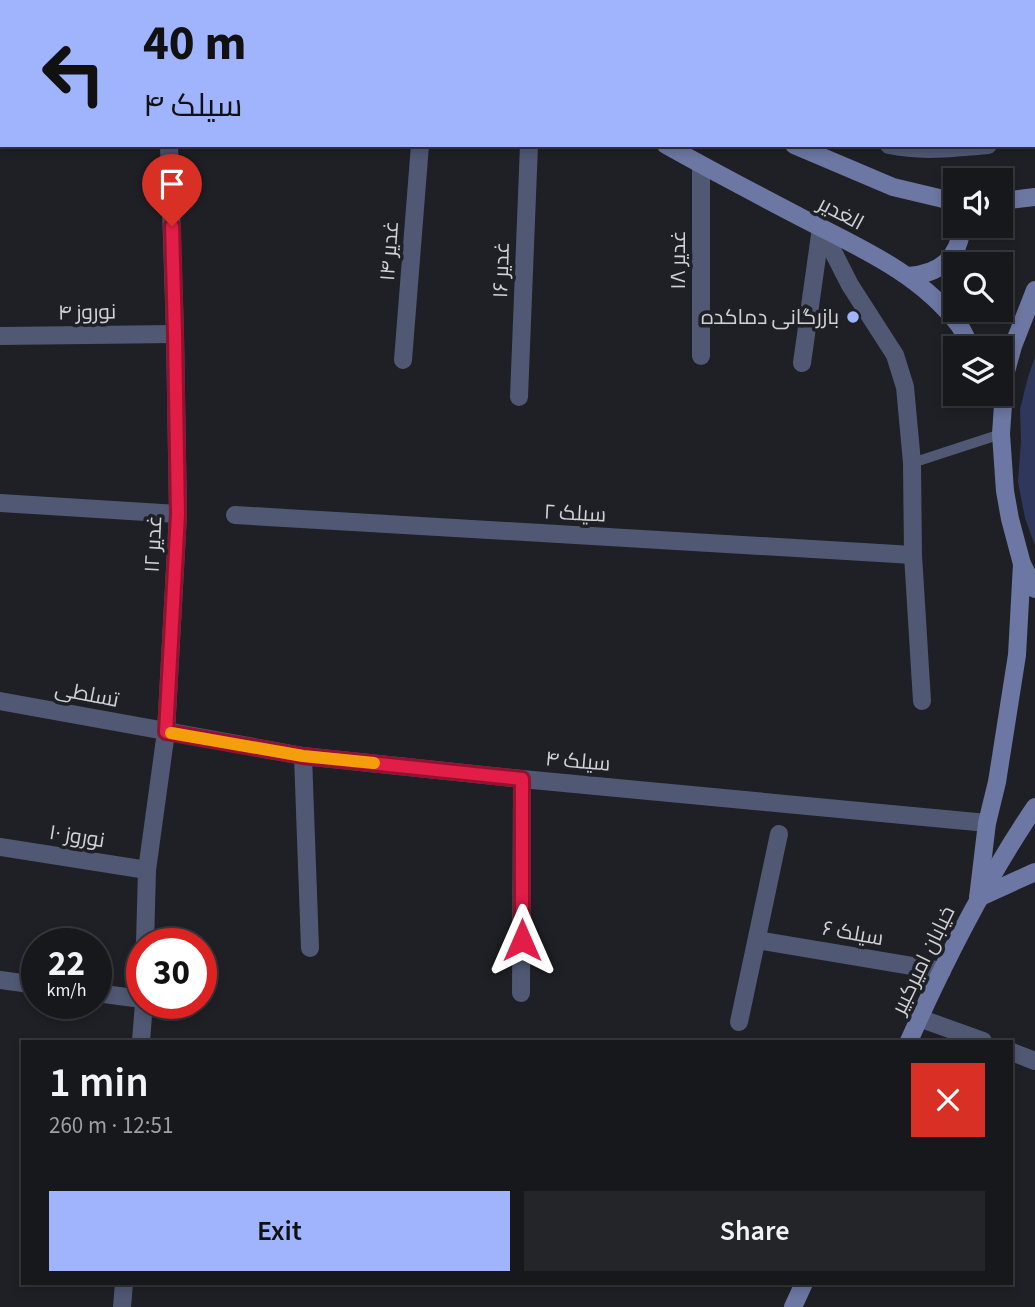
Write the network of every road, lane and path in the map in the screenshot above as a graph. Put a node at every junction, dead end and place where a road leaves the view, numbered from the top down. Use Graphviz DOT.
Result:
graph roads {
  1 [pos="169,147"];
  2 [pos="420,147"];
  3 [pos="529,147"];
  4 [pos="670,147"];
  5 [pos="799,147"];
  6 [pos="899,147"];
  7 [pos="966,147"];
  8 [pos="701,165"];
  9 [pos="1035,197"];
  10 [pos="943,198"];
  11 [pos="1013,200"];
  12 [pos="821,228"];
  13 [pos="960,238"];
  14 [pos="908,276"];
  15 [pos="1035,290"];
  16 [pos="175,334"];
  17 [pos="0,336"];
  18 [pos="965,336"];
  19 [pos="1013,345"];
  20 [pos="701,356"];
  21 [pos="403,360"];
  22 [pos="802,363"];
  23 [pos="519,397"];
  24 [pos="1000,406"];
  25 [pos="1001,434"];
  26 [pos="912,463"];
  27 [pos="0,503"];
  28 [pos="178,514"];
  29 [pos="235,515"];
  30 [pos="913,555"];
  31 [pos="1023,564"];
  32 [pos="1035,589"];
  33 [pos="0,701"];
  34 [pos="922,701"];
  35 [pos="166,732"];
  36 [pos="303,756"];
  37 [pos="522,779"];
  38 [pos="1035,807"];
  39 [pos="987,823"];
  40 [pos="779,834"];
  41 [pos="0,847"];
  42 [pos="147,870"];
  43 [pos="1035,872"];
  44 [pos="978,898"];
  45 [pos="145,928"];
  46 [pos="757,940"];
  47 [pos="310,948"];
  48 [pos="942,971"];
  49 [pos="0,980"];
  50 [pos="21,983"];
  51 [pos="522,993"];
  52 [pos="919,1018"];
  53 [pos="142,1019"];
  54 [pos="740,1021"];
  55 [pos="141,1040"];
  56 [pos="909,1040"];
  57 [pos="980,1040"];
  58 [pos="1013,1052"];
  59 [pos="1035,1061"];
  60 [pos="124,1285"];
  61 [pos="803,1285"];
  62 [pos="122,1307"];
  63 [pos="793,1307"];
  1 -- 16 [label="street, غدیر ۱۲"];
  2 -- 21 [label="street, غدیر ۱۴"];
  3 -- 23 [label="street, غدیر ۱۶"];
  4 -- 8 [label="main road, الغدیر"];
  5 -- 10 [label="main road, الغدیر"];
  6 -- 7 [label="street"];
  8 -- 12 [label="main road, الغدیر"];
  8 -- 20 [label="street, غدیر ۱۸"];
  9 -- 11 [label="main road"];
  12 -- 14 [label="main road, الغدیر"];
  12 -- 22 [label="street"];
  12 -- 26 [label="street"];
  13 -- 14 [label="main road"];
  14 -- 18 [label="main road, الغدیر"];
  15 -- 19 [label="main road"];
  16 -- 17 [label="street, نوروز ۴"];
  16 -- 28 [label="street, غدیر ۱۲"];
  24 -- 25 [label="main road"];
  25 -- 26 [label="lane"];
  25 -- 31 [label="main road"];
  26 -- 30 [label="street"];
  27 -- 28 [label="street"];
  28 -- 35 [label="street, غدیر ۱۲"];
  29 -- 30 [label="street, سیلک ۲"];
  30 -- 34 [label="street"];
  31 -- 32 [label="main road"];
  31 -- 39 [label="main road"];
  33 -- 35 [label="street, تسلطی"];
  35 -- 36 [label="street, سیلک ۴"];
  35 -- 42 [label="street, غدیر ۱۲"];
  36 -- 37 [label="street, سیلک ۴"];
  36 -- 47 [label="street"];
  37 -- 39 [label="street, سیلک ۴"];
  37 -- 51 [label="street"];
  38 -- 44 [label="main road, خیابان امیرکبیر"];
  39 -- 44 [label="main road"];
  40 -- 46 [label="street"];
  41 -- 42 [label="street, نوروز ۱۰"];
  42 -- 45 [label="street, غدیر ۱۲"];
  43 -- 44 [label="main road"];
  44 -- 48 [label="main road, خیابان امیرکبیر"];
  46 -- 48 [label="street, سیلک ۶"];
  46 -- 54 [label="street"];
  48 -- 52 [label="main road, خیابان امیرکبیر"];
  49 -- 50 [label="street"];
  52 -- 56 [label="main road, خیابان امیرکبیر"];
  52 -- 57 [label="street"];
  53 -- 55 [label="street"];
  58 -- 59 [label="street"];
  60 -- 62 [label="street"];
  61 -- 63 [label="main road"];
}
